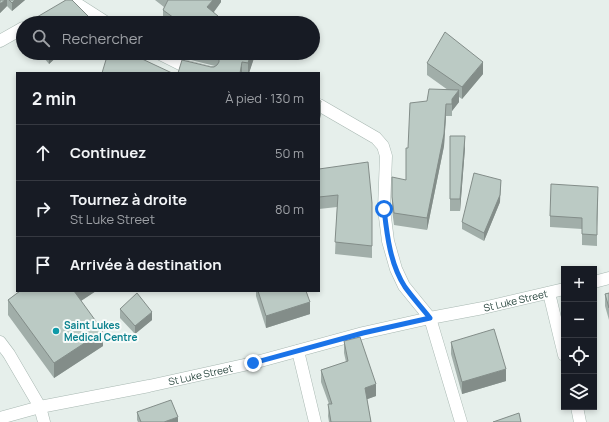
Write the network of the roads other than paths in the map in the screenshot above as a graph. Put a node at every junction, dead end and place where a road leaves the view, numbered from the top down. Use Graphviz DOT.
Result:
graph roads {
  1 [pos="71,0"];
  2 [pos="59,8"];
  3 [pos="96,16"];
  4 [pos="16,32"];
  5 [pos="0,42"];
  6 [pos="172,60"];
  7 [pos="208,72"];
  8 [pos="320,106"];
  9 [pos="609,278"];
  10 [pos="597,281"];
  11 [pos="561,290"];
  12 [pos="549,293"];
  13 [pos="430,318"];
  14 [pos="0,342"];
  15 [pos="561,343"];
  16 [pos="298,351"];
  17 [pos="40,407"];
  18 [pos="578,410"];
  19 [pos="0,418"];
  20 [pos="44,422"];
  21 [pos="315,422"];
  22 [pos="461,422"];
  23 [pos="580,422"];
  1 -- 2 [label="street"];
  1 -- 3 [label="street"];
  4 -- 5 [label="street"];
  6 -- 7 [label="street"];
  8 -- 13 [label="street"];
  9 -- 10 [label="street"];
  11 -- 12 [label="street, St Luke Street"];
  12 -- 13 [label="street, St Luke Street"];
  12 -- 15 [label="street"];
  13 -- 16 [label="street, St Luke Street"];
  13 -- 22 [label="street"];
  14 -- 17 [label="street"];
  16 -- 17 [label="street, St Luke Street"];
  16 -- 21 [label="street"];
  17 -- 19 [label="street, St Luke Street"];
  17 -- 20 [label="street"];
  18 -- 23 [label="street"];
}
